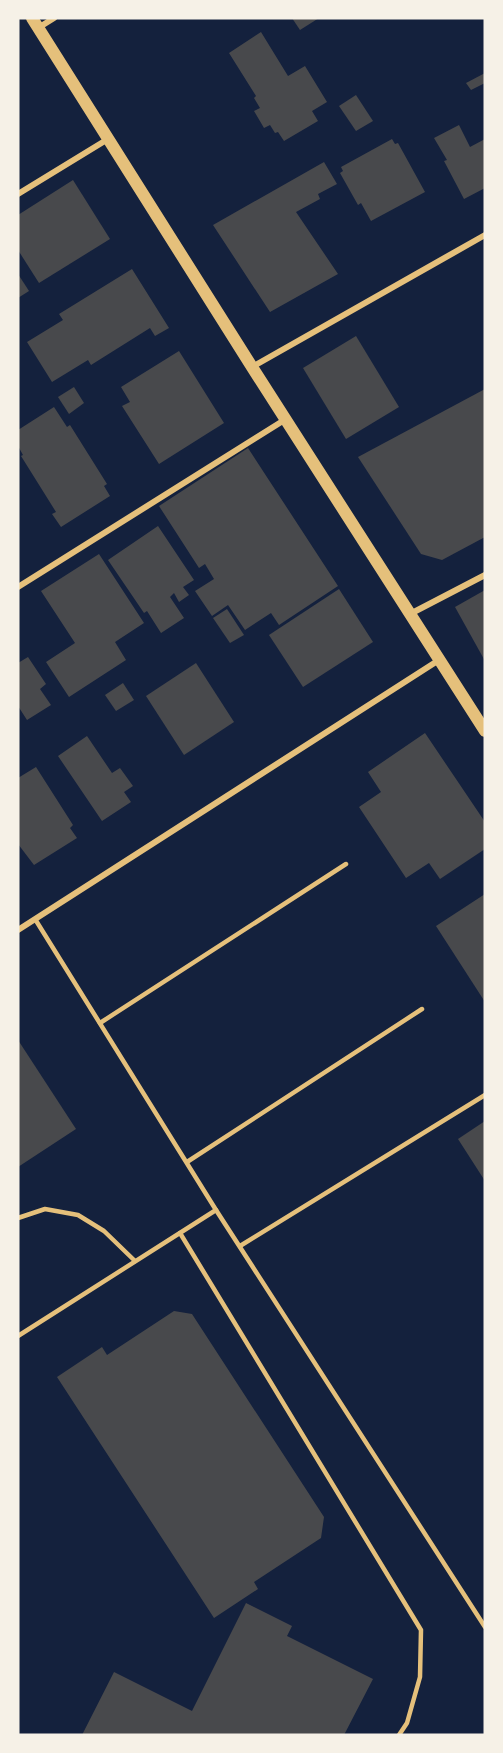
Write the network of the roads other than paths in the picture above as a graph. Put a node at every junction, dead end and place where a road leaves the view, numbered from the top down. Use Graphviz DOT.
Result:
graph roads {
  1 [pos="54,18"];
  2 [pos="35,23"];
  3 [pos="108,139"];
  4 [pos="18,194"];
  5 [pos="485,235"];
  6 [pos="252,367"];
  7 [pos="286,418"];
  8 [pos="485,576"];
  9 [pos="18,587"];
  10 [pos="410,614"];
  11 [pos="439,660"];
  12 [pos="485,731"];
  13 [pos="346,864"];
  14 [pos="35,918"];
  15 [pos="18,930"];
  16 [pos="422,1009"];
  17 [pos="100,1023"];
  18 [pos="485,1095"];
  19 [pos="187,1162"];
  20 [pos="216,1210"];
  21 [pos="18,1218"];
  22 [pos="180,1233"];
  23 [pos="240,1246"];
  24 [pos="135,1261"];
  25 [pos="18,1336"];
  26 [pos="485,1627"];
  27 [pos="399,1735"];
  1 -- 2 [label="street"];
  2 -- 3 [label="main road"];
  3 -- 4 [label="street"];
  3 -- 6 [label="main road"];
  5 -- 6 [label="street"];
  6 -- 7 [label="main road"];
  7 -- 9 [label="street"];
  7 -- 10 [label="main road"];
  8 -- 10 [label="street"];
  10 -- 11 [label="main road"];
  11 -- 12 [label="main road"];
  11 -- 14 [label="street"];
  13 -- 17 [label="lane"];
  14 -- 15 [label="street"];
  14 -- 17 [label="lane"];
  16 -- 19 [label="lane"];
  17 -- 19 [label="lane"];
  18 -- 23 [label="lane"];
  19 -- 20 [label="lane"];
  20 -- 22 [label="lane"];
  20 -- 23 [label="lane"];
  21 -- 24 [label="lane"];
  22 -- 24 [label="lane"];
  22 -- 27 [label="lane"];
  23 -- 26 [label="lane"];
  24 -- 25 [label="lane"];
}
